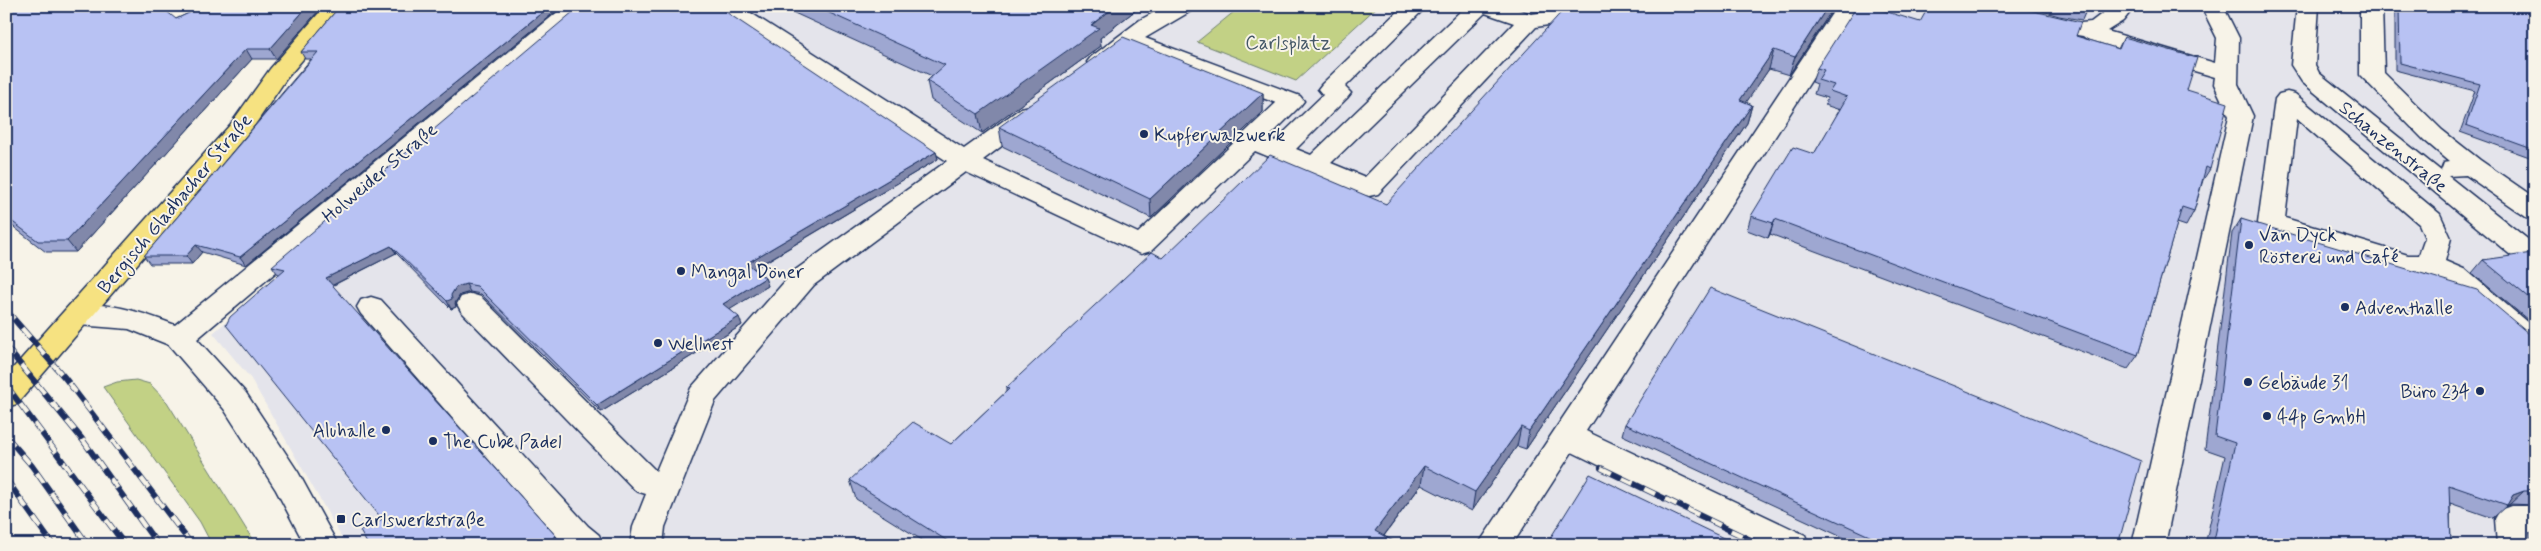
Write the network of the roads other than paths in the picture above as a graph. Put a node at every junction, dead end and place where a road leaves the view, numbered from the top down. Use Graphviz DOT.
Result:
graph roads {
  1 [pos="337,6"];
  2 [pos="579,6"];
  3 [pos="725,6"];
  4 [pos="1183,6"];
  5 [pos="1416,6"];
  6 [pos="1479,6"];
  7 [pos="1487,6"];
  8 [pos="1568,6"];
  9 [pos="1848,6"];
  10 [pos="2124,6"];
  11 [pos="2212,6"];
  12 [pos="2308,6"];
  13 [pos="2371,6"];
  14 [pos="1529,21"];
  15 [pos="2063,26"];
  16 [pos="2088,29"];
  17 [pos="1128,40"];
  18 [pos="2226,74"];
  19 [pos="1082,75"];
  20 [pos="2325,90"];
  21 [pos="1051,98"];
  22 [pos="2286,99"];
  23 [pos="1251,140"];
  24 [pos="1278,152"];
  25 [pos="965,161"];
  26 [pos="1314,166"];
  27 [pos="2471,166"];
  28 [pos="2428,173"];
  29 [pos="2535,211"];
  30 [pos="2535,260"];
  31 [pos="2430,265"];
  32 [pos="472,304"];
  33 [pos="371,307"];
  34 [pos="78,315"];
  35 [pos="179,338"];
  36 [pos="2535,345"];
  37 [pos="6,396"];
  38 [pos="1566,435"];
  39 [pos="667,485"];
  40 [pos="2535,519"];
  41 [pos="322,545"];
  42 [pos="587,545"];
  43 [pos="646,545"];
  44 [pos="1494,545"];
  45 [pos="1793,545"];
  46 [pos="2148,545"];
  47 [pos="2514,545"];
  1 -- 34 [label="main road, Bergisch Gladbacher Straße"];
  2 -- 35 [label="street, Holweider Straße"];
  3 -- 25 [label="street"];
  4 -- 17 [label="street"];
  5 -- 24 [label="street"];
  6 -- 26 [label="street"];
  7 -- 14 [label="street"];
  8 -- 14 [label="street"];
  9 -- 38 [label="street"];
  10 -- 16 [label="street"];
  11 -- 18 [label="street"];
  12 -- 20 [label="street, Schanzenstraße"];
  13 -- 27 [label="street"];
  14 -- 26 [label="street"];
  15 -- 16 [label="street"];
  16 -- 18 [label="street"];
  17 -- 19 [label="street"];
  17 -- 23 [label="street"];
  18 -- 46 [label="street"];
  20 -- 22 [label="street"];
  20 -- 28 [label="street, Schanzenstraße"];
  21 -- 25 [label="street"];
  22 -- 31 [label="street"];
  22 -- 31 [label="street"];
  23 -- 24 [label="street"];
  23 -- 25 [label="street"];
  24 -- 26 [label="street"];
  25 -- 39 [label="street"];
  27 -- 28 [label="street"];
  27 -- 29 [label="street"];
  28 -- 30 [label="street, Schanzenstraße"];
  31 -- 36 [label="street"];
  32 -- 39 [label="street"];
  33 -- 42 [label="street"];
  34 -- 35 [label="street"];
  34 -- 37 [label="main road, Bergisch Gladbacher Straße"];
  35 -- 41 [label="street"];
  38 -- 44 [label="street"];
  38 -- 45 [label="street"];
  39 -- 43 [label="street"];
  40 -- 47 [label="street"];
}
